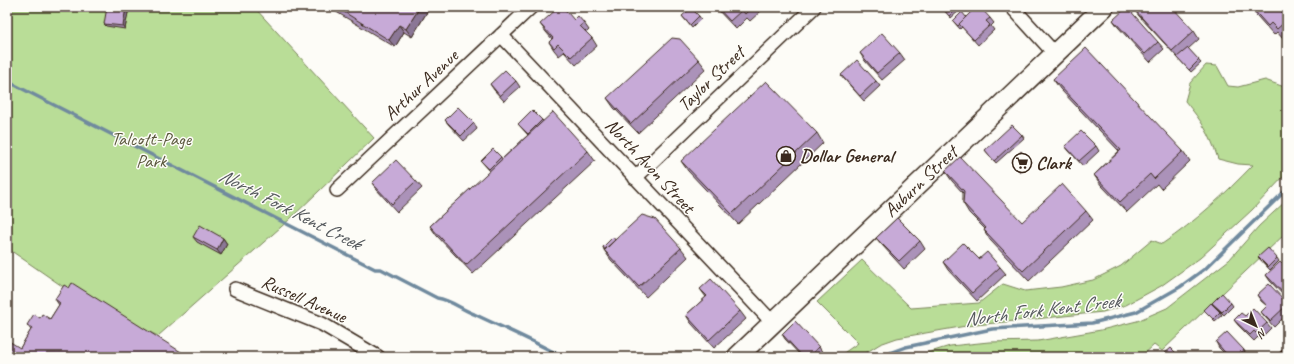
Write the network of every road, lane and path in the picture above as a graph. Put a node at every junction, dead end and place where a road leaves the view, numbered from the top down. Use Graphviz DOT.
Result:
graph roads {
  1 [pos="530,7"];
  2 [pos="814,7"];
  3 [pos="1012,7"];
  4 [pos="1104,7"];
  5 [pos="501,35"];
  6 [pos="1055,54"];
  7 [pos="635,178"];
  8 [pos="337,190"];
  9 [pos="235,289"];
  10 [pos="773,323"];
  11 [pos="378,357"];
  12 [pos="736,357"];
  1 -- 5 [label="street, Arthur Avenue"];
  2 -- 7 [label="street, Taylor Street"];
  3 -- 6 [label="street"];
  4 -- 6 [label="main road, Auburn Street"];
  5 -- 7 [label="street, North Avon Street"];
  5 -- 8 [label="street, Arthur Avenue"];
  6 -- 10 [label="main road, Auburn Street"];
  7 -- 10 [label="street, North Avon Street"];
  9 -- 11 [label="street, Russell Avenue"];
  10 -- 12 [label="main road, Auburn Street"];
}
